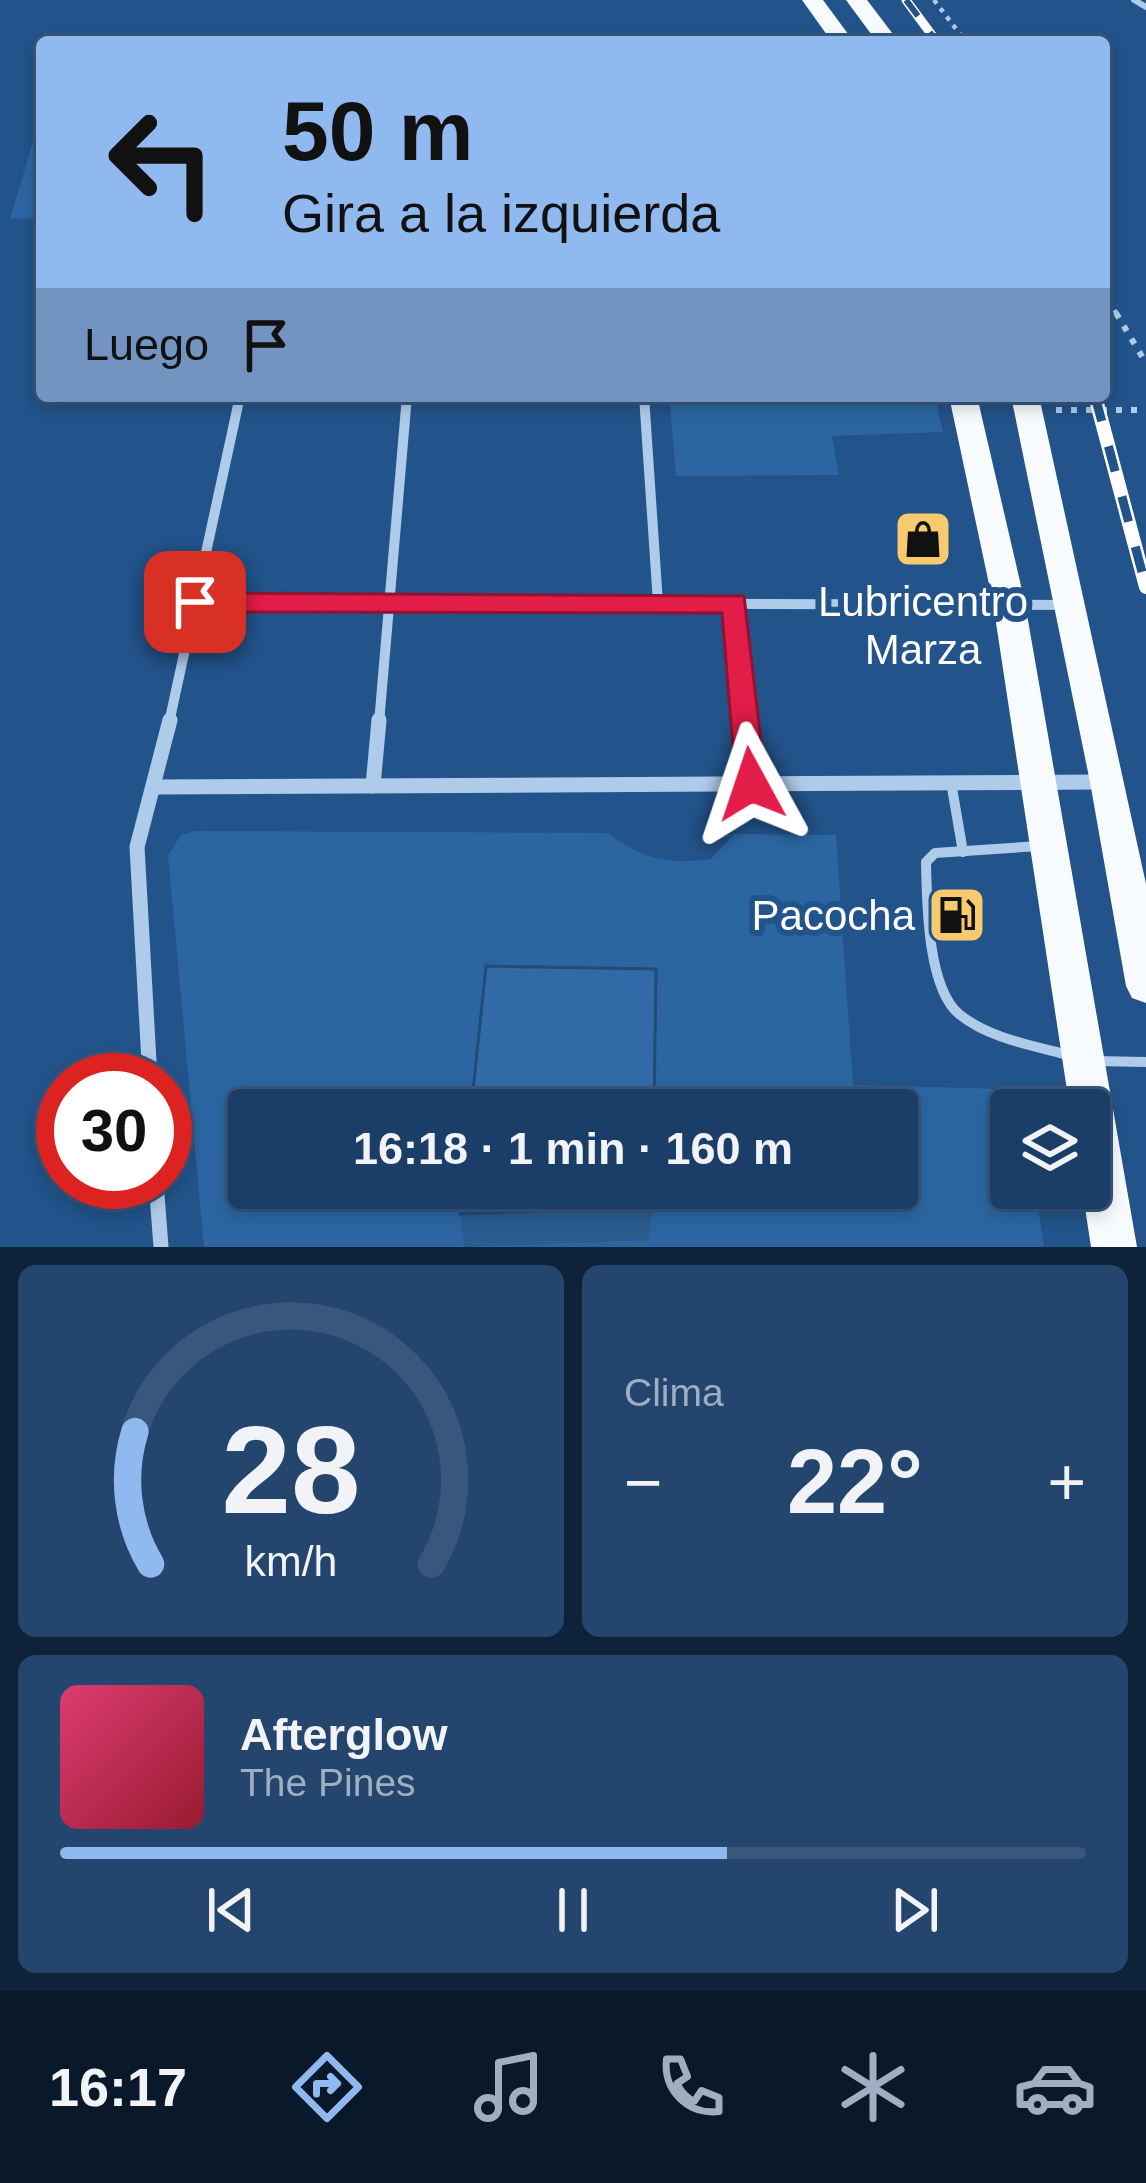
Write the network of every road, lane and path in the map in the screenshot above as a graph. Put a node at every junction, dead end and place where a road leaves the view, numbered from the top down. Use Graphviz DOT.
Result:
graph roads {
  1 [pos="812,0"];
  2 [pos="856,0"];
  3 [pos="934,0"];
  4 [pos="1133,0"];
  5 [pos="1146,7"];
  6 [pos="839,36"];
  7 [pos="883,36"];
  8 [pos="961,36"];
  9 [pos="1110,302"];
  10 [pos="1146,363"];
  11 [pos="239,402"];
  12 [pos="406,402"];
  13 [pos="644,402"];
  14 [pos="964,402"];
  15 [pos="1027,403"];
  16 [pos="1146,410"];
  17 [pos="195,602"];
  18 [pos="388,603"];
  19 [pos="658,603"];
  20 [pos="734,603"];
  21 [pos="1009,603"];
  22 [pos="1071,604"];
  23 [pos="951,782"];
  24 [pos="1040,782"];
  25 [pos="1108,782"];
  26 [pos="751,784"];
  27 [pos="373,786"];
  28 [pos="155,787"];
  29 [pos="1051,846"];
  30 [pos="963,852"];
  31 [pos="1146,986"];
  32 [pos="148,1053"];
  33 [pos="1085,1060"];
  34 [pos="1146,1063"];
  35 [pos="158,1209"];
  36 [pos="160,1247"];
  37 [pos="1114,1247"];
  1 -- 6 [label="highway"];
  2 -- 7 [label="highway"];
  3 -- 8 [label="path"];
  4 -- 5 [label="lane"];
  9 -- 10 [label="path"];
  11 -- 17 [label="street"];
  12 -- 18 [label="street"];
  13 -- 19 [label="street"];
  14 -- 21 [label="highway"];
  15 -- 16 [label="path"];
  15 -- 22 [label="highway"];
  17 -- 18 [label="street"];
  17 -- 28 [label="street"];
  18 -- 19 [label="street"];
  18 -- 27 [label="street"];
  19 -- 20 [label="street"];
  20 -- 21 [label="street"];
  20 -- 26 [label="street"];
  21 -- 22 [label="street"];
  21 -- 24 [label="highway"];
  22 -- 25 [label="highway"];
  23 -- 24 [label="street"];
  23 -- 26 [label="street"];
  23 -- 30 [label="lane"];
  24 -- 25 [label="street"];
  24 -- 29 [label="highway"];
  25 -- 31 [label="highway"];
  26 -- 27 [label="street"];
  27 -- 28 [label="street"];
  28 -- 32 [label="street"];
  29 -- 30 [label="lane"];
  29 -- 33 [label="highway"];
  30 -- 33 [label="lane"];
  33 -- 34 [label="lane"];
  33 -- 37 [label="highway"];
  35 -- 36 [label="street"];
}
